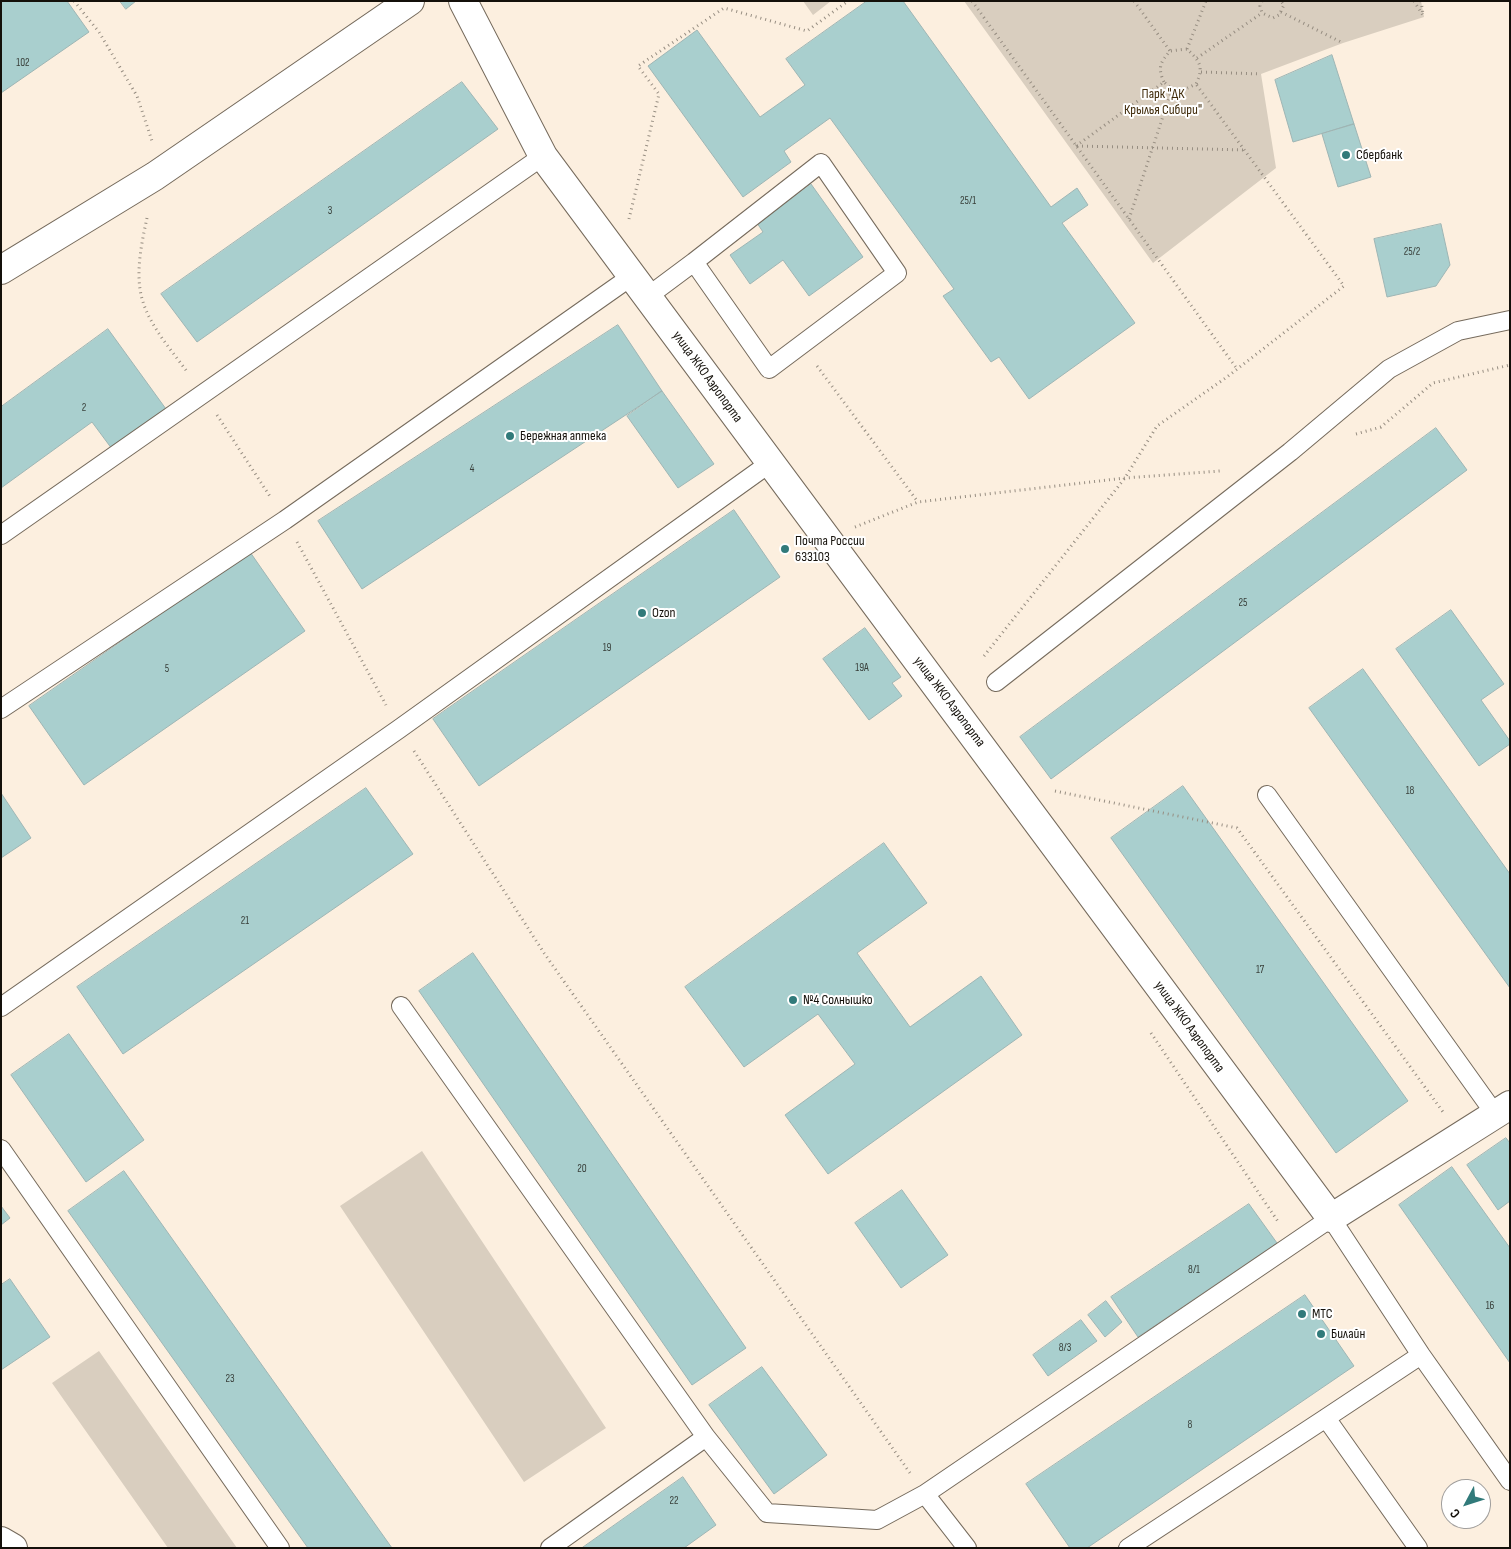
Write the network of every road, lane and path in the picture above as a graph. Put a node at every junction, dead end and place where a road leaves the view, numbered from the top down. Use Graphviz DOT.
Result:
graph roads {
  1 [pos="410,1"];
  2 [pos="463,1"];
  3 [pos="848,1"];
  4 [pos="972,1"];
  5 [pos="1134,1"];
  6 [pos="1206,1"];
  7 [pos="1262,1"];
  8 [pos="1414,1"];
  9 [pos="1421,1"];
  10 [pos="1282,2"];
  11 [pos="1282,12"];
  12 [pos="1262,13"];
  13 [pos="1343,43"];
  14 [pos="1187,49"];
  15 [pos="1170,51"];
  16 [pos="1197,58"];
  17 [pos="1201,72"];
  18 [pos="1260,74"];
  19 [pos="1164,82"];
  20 [pos="1196,84"];
  21 [pos="1172,89"];
  22 [pos="1076,146"];
  23 [pos="1153,146"];
  24 [pos="1245,150"];
  25 [pos="543,156"];
  26 [pos="1129,219"];
  27 [pos="628,225"];
  28 [pos="694,262"];
  29 [pos="1,270"];
  30 [pos="640,286"];
  31 [pos="1510,320"];
  32 [pos="812,359"];
  33 [pos="1237,369"];
  34 [pos="203,394"];
  35 [pos="770,463"];
  36 [pos="1229,471"];
  37 [pos="1125,478"];
  38 [pos="918,502"];
  39 [pos="285,520"];
  40 [pos="1,535"];
  41 [pos="830,543"];
  42 [pos="981,660"];
  43 [pos="996,682"];
  44 [pos="1,709"];
  45 [pos="399,728"];
  46 [pos="1049,790"];
  47 [pos="1266,795"];
  48 [pos="401,1006"];
  49 [pos="1,1008"];
  50 [pos="1503,1110"];
  51 [pos="1461,1136"];
  52 [pos="1,1149"];
  53 [pos="1331,1218"];
  54 [pos="1421,1356"];
  55 [pos="1326,1418"];
  56 [pos="706,1437"];
  57 [pos="1510,1481"];
  58 [pos="925,1494"];
  59 [pos="1,1541"];
  60 [pos="13,1548"];
  61 [pos="280,1548"];
  62 [pos="550,1548"];
  63 [pos="967,1548"];
  64 [pos="1128,1548"];
  65 [pos="1418,1548"];
  1 -- 29 [label="street"];
  2 -- 25 [label="street, улица ЖКО Аэропорта"];
  3 -- 27 [label="path"];
  4 -- 22 [label="path"];
  5 -- 15 [label="path"];
  6 -- 14 [label="path"];
  7 -- 12 [label="path"];
  8 -- 9 [label="path"];
  10 -- 11 [label="path"];
  11 -- 12 [label="path"];
  11 -- 13 [label="path"];
  12 -- 16 [label="path"];
  14 -- 15 [label="path"];
  14 -- 16 [label="path"];
  15 -- 19 [label="path"];
  16 -- 17 [label="path"];
  17 -- 18 [label="path"];
  17 -- 20 [label="path"];
  19 -- 21 [label="path"];
  19 -- 22 [label="path"];
  20 -- 21 [label="path"];
  20 -- 24 [label="path"];
  21 -- 23 [label="path"];
  22 -- 23 [label="path"];
  22 -- 26 [label="path"];
  23 -- 24 [label="path"];
  23 -- 26 [label="path"];
  24 -- 33 [label="path"];
  25 -- 30 [label="street, улица ЖКО Аэропорта"];
  25 -- 34 [label="lane"];
  26 -- 33 [label="path"];
  28 -- 28 [label="lane"];
  28 -- 30 [label="lane"];
  30 -- 35 [label="street, улица ЖКО Аэропорта"];
  30 -- 39 [label="lane"];
  31 -- 43 [label="lane"];
  32 -- 38 [label="path"];
  33 -- 37 [label="path"];
  34 -- 39 [label="path"];
  34 -- 40 [label="lane"];
  35 -- 41 [label="street, улица ЖКО Аэропорта"];
  35 -- 45 [label="lane"];
  36 -- 37 [label="path"];
  37 -- 38 [label="path"];
  37 -- 42 [label="path"];
  38 -- 41 [label="path"];
  39 -- 44 [label="lane"];
  39 -- 45 [label="path"];
  41 -- 53 [label="street, улица ЖКО Аэропорта"];
  45 -- 49 [label="lane"];
  45 -- 58 [label="path"];
  46 -- 51 [label="path"];
  47 -- 50 [label="lane"];
  48 -- 56 [label="lane"];
  50 -- 51 [label="street"];
  51 -- 53 [label="street"];
  52 -- 61 [label="lane"];
  53 -- 54 [label="lane"];
  53 -- 58 [label="lane"];
  54 -- 55 [label="lane"];
  54 -- 57 [label="lane"];
  55 -- 64 [label="lane"];
  55 -- 65 [label="lane"];
  56 -- 58 [label="lane"];
  56 -- 62 [label="lane"];
  58 -- 63 [label="lane"];
  59 -- 60 [label="street"];
}
